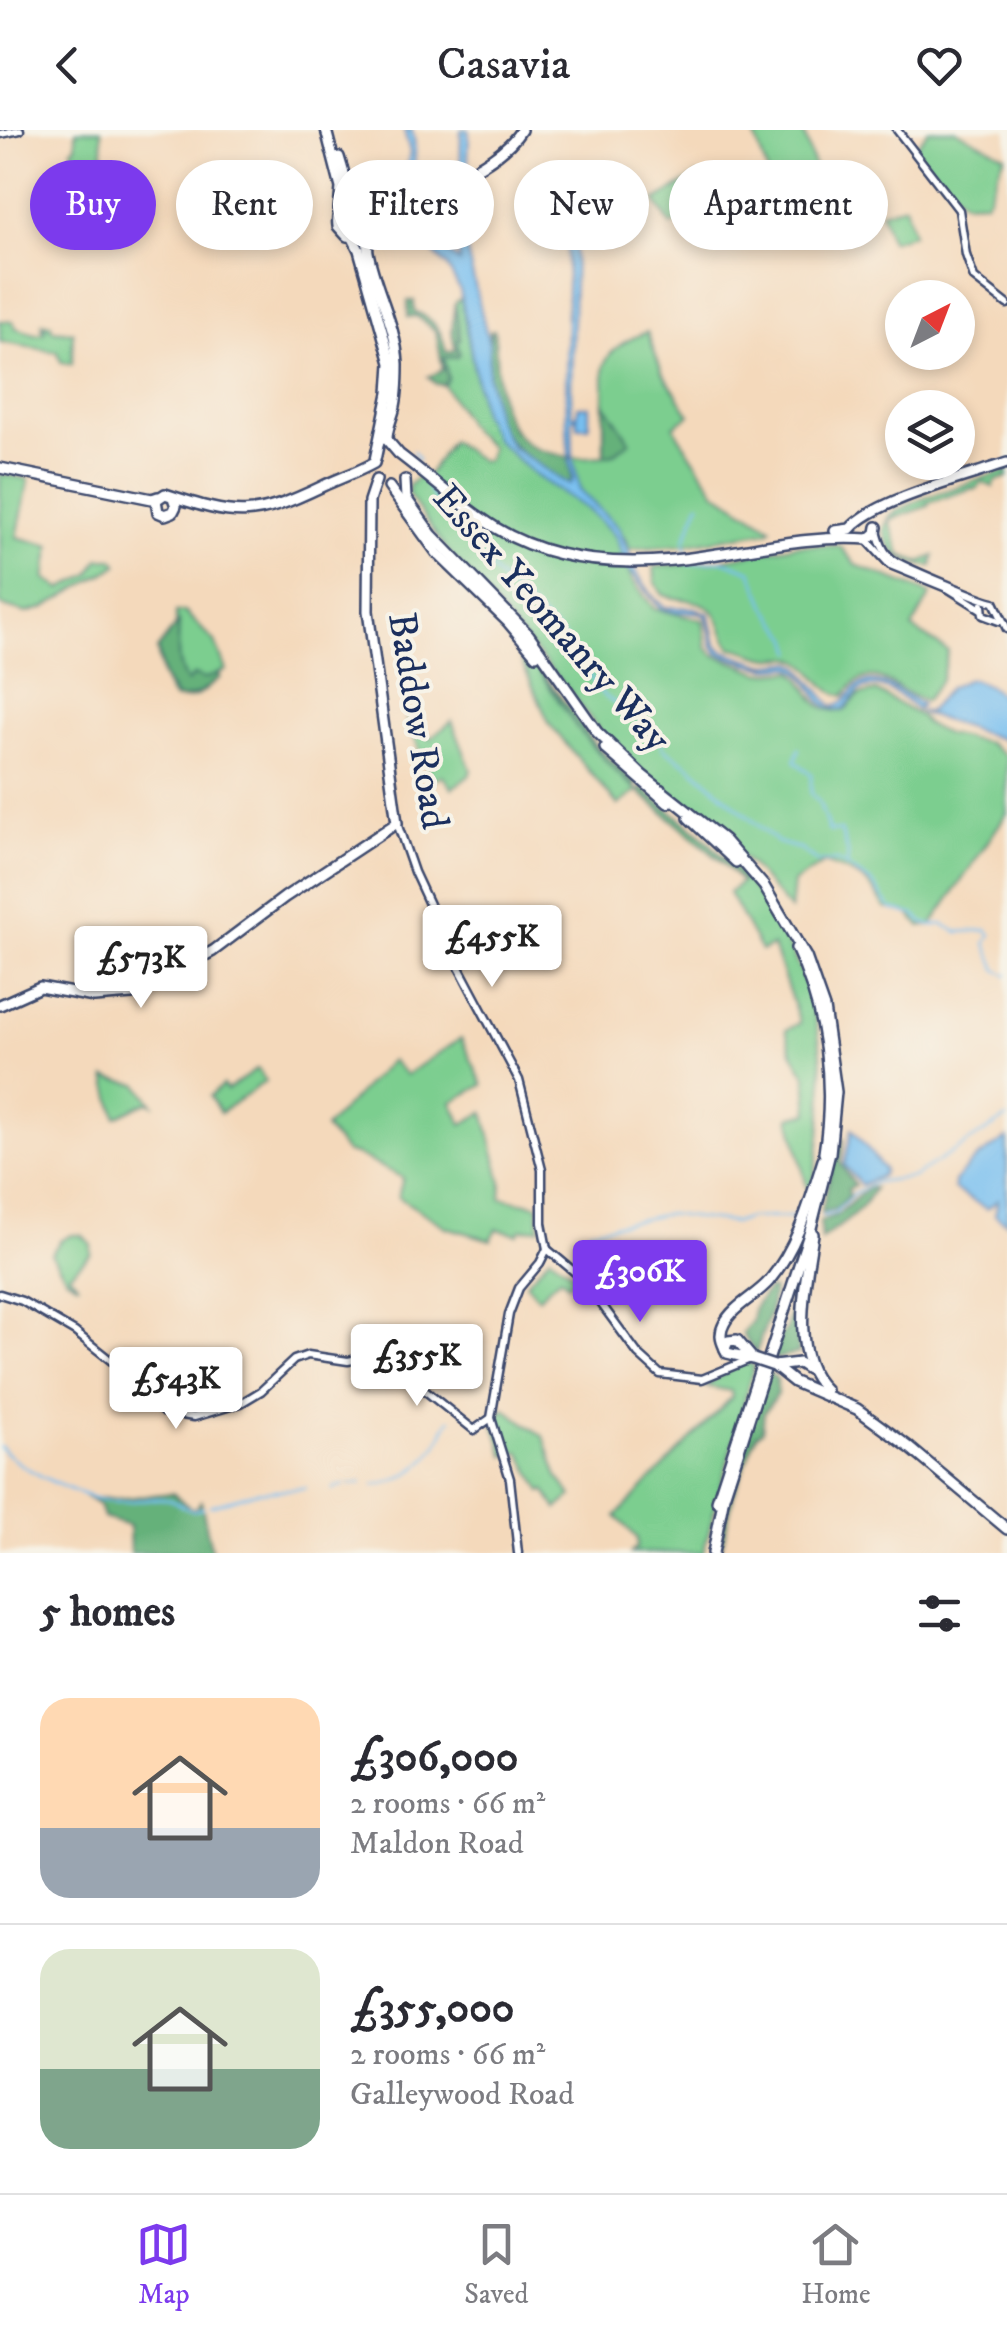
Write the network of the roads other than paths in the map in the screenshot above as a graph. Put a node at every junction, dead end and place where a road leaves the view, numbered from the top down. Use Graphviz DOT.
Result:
graph roads {
  1 [pos="20,130"];
  2 [pos="328,130"];
  3 [pos="897,130"];
  4 [pos="521,131"];
  5 [pos="0,134"];
  6 [pos="335,160"];
  7 [pos="338,160"];
  8 [pos="489,160"];
  9 [pos="360,250"];
  10 [pos="368,250"];
  11 [pos="1007,304"];
  12 [pos="394,409"];
  13 [pos="401,456"];
  14 [pos="375,461"];
  15 [pos="1004,464"];
  16 [pos="0,468"];
  17 [pos="353,473"];
  18 [pos="52,478"];
  19 [pos="434,478"];
  20 [pos="406,479"];
  21 [pos="381,482"];
  22 [pos="158,497"];
  23 [pos="173,498"];
  24 [pos="904,499"];
  25 [pos="889,504"];
  26 [pos="192,505"];
  27 [pos="174,510"];
  28 [pos="157,511"];
  29 [pos="860,522"];
  30 [pos="877,528"];
  31 [pos="822,533"];
  32 [pos="865,539"];
  33 [pos="794,540"];
  34 [pos="983,605"];
  35 [pos="998,611"];
  36 [pos="990,617"];
  37 [pos="1004,626"];
  38 [pos="397,822"];
  39 [pos="0,1005"];
  40 [pos="823,1160"];
  41 [pos="820,1196"];
  42 [pos="547,1250"];
  43 [pos="0,1294"];
  44 [pos="726,1351"];
  45 [pos="751,1360"];
  46 [pos="808,1370"];
  47 [pos="719,1373"];
  48 [pos="793,1375"];
  49 [pos="841,1400"];
  50 [pos="490,1418"];
  51 [pos="1007,1529"];
  52 [pos="518,1553"];
  53 [pos="710,1553"];
  1 -- 5 [label="street"];
  2 -- 6 [label="main road"];
  2 -- 7 [label="main road"];
  3 -- 11 [label="street"];
  4 -- 8 [label="main road"];
  9 -- 14 [label="main road"];
  10 -- 12 [label="main road"];
  12 -- 13 [label="main road"];
  12 -- 19 [label="main road"];
  13 -- 14 [label="main road"];
  13 -- 19 [label="main road"];
  13 -- 20 [label="main road"];
  14 -- 17 [label="main road"];
  14 -- 21 [label="main road"];
  15 -- 24 [label="main road"];
  16 -- 18 [label="main road"];
  17 -- 21 [label="main road"];
  17 -- 26 [label="main road"];
  18 -- 22 [label="main road"];
  18 -- 28 [label="main road"];
  19 -- 20 [label="main road"];
  19 -- 33 [label="main road"];
  20 -- 21 [label="main road"];
  20 -- 41 [label="main road, Essex Yeomanry Way"];
  21 -- 38 [label="main road, Baddow Road"];
  21 -- 40 [label="main road, Essex Yeomanry Way"];
  22 -- 23 [label="main road"];
  22 -- 28 [label="main road"];
  23 -- 26 [label="main road"];
  23 -- 27 [label="main road"];
  24 -- 25 [label="main road"];
  24 -- 30 [label="main road"];
  25 -- 29 [label="main road"];
  25 -- 31 [label="main road"];
  26 -- 27 [label="main road"];
  27 -- 28 [label="main road"];
  29 -- 30 [label="main road"];
  29 -- 31 [label="main road"];
  29 -- 32 [label="main road"];
  30 -- 32 [label="main road"];
  30 -- 34 [label="street"];
  31 -- 33 [label="main road"];
  32 -- 33 [label="main road"];
  32 -- 34 [label="street"];
  34 -- 35 [label="street"];
  34 -- 36 [label="street"];
  35 -- 36 [label="street"];
  35 -- 37 [label="street"];
  36 -- 37 [label="street"];
  38 -- 39 [label="main road"];
  38 -- 42 [label="street, Baddow Road"];
  40 -- 44 [label="main road"];
  40 -- 53 [label="main road, Essex Yeomanry Way"];
  41 -- 46 [label="main road"];
  41 -- 53 [label="main road, Essex Yeomanry Way"];
  42 -- 47 [label="street"];
  42 -- 50 [label="street"];
  43 -- 50 [label="street"];
  44 -- 45 [label="main road"];
  44 -- 45 [label="main road"];
  44 -- 47 [label="street"];
  45 -- 47 [label="street"];
  45 -- 48 [label="main road, bridge"];
  46 -- 48 [label="main road"];
  46 -- 48 [label="main road"];
  46 -- 49 [label="main road"];
  48 -- 49 [label="main road"];
  49 -- 51 [label="main road"];
  50 -- 52 [label="street"];
}
